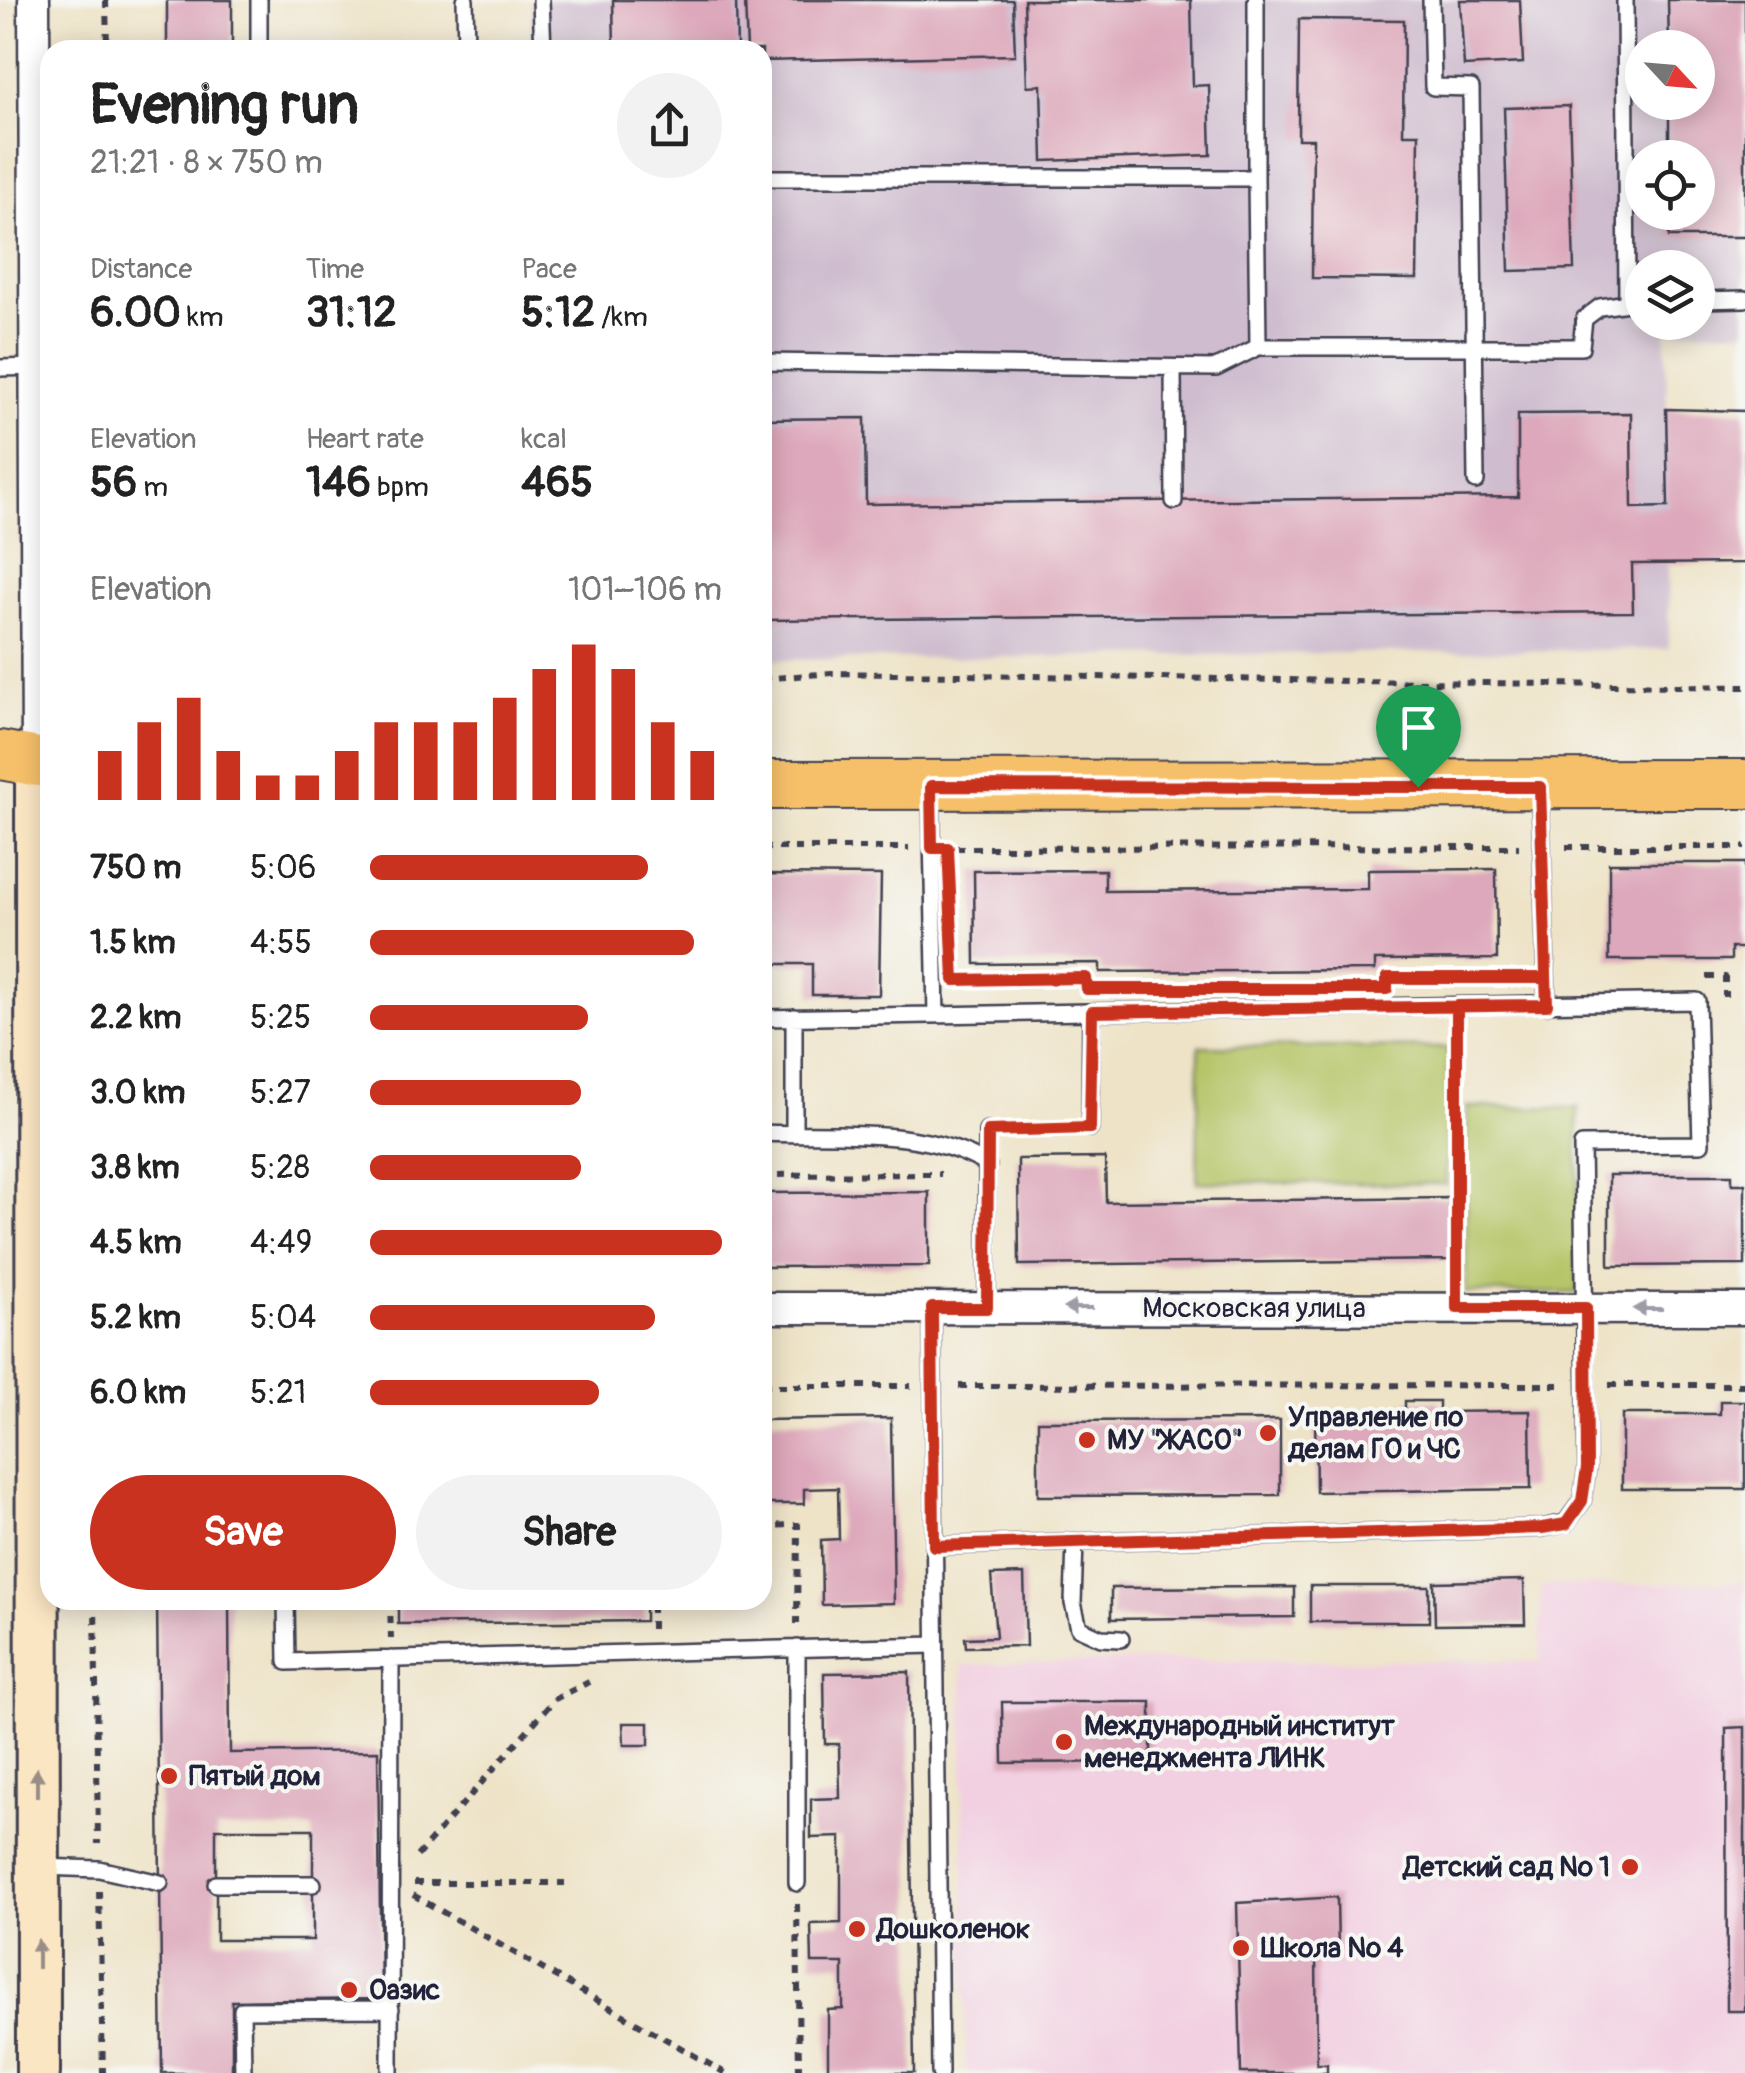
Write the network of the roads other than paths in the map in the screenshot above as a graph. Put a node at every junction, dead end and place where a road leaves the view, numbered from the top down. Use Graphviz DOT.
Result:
graph roads {
  1 [pos="34,0"];
  2 [pos="259,0"];
  3 [pos="466,0"];
  4 [pos="542,0"];
  5 [pos="1256,0"];
  6 [pos="1430,0"];
  7 [pos="1625,0"];
  8 [pos="259,40"];
  9 [pos="466,40"];
  10 [pos="542,40"];
  11 [pos="772,178"];
  12 [pos="1256,178"];
  13 [pos="40,189"];
  14 [pos="1633,250"];
  15 [pos="1745,299"];
  16 [pos="1715,300"];
  17 [pos="1625,303"];
  18 [pos="40,345"];
  19 [pos="1475,346"];
  20 [pos="1258,347"];
  21 [pos="772,362"];
  22 [pos="0,368"];
  23 [pos="37,368"];
  24 [pos="1173,368"];
  25 [pos="1476,481"];
  26 [pos="1174,501"];
  27 [pos="29,761"];
  28 [pos="1745,784"];
  29 [pos="772,785"];
  30 [pos="931,786"];
  31 [pos="1540,787"];
  32 [pos="1547,1005"];
  33 [pos="1092,1012"];
  34 [pos="936,1014"];
  35 [pos="794,1017"];
  36 [pos="772,1018"];
  37 [pos="1090,1128"];
  38 [pos="988,1131"];
  39 [pos="772,1133"];
  40 [pos="794,1134"];
  41 [pos="987,1169"];
  42 [pos="40,1232"];
  43 [pos="772,1308"];
  44 [pos="932,1308"];
  45 [pos="987,1308"];
  46 [pos="1586,1308"];
  47 [pos="1745,1309"];
  48 [pos="1075,1542"];
  49 [pos="934,1546"];
  50 [pos="40,1592"];
  51 [pos="286,1610"];
  52 [pos="1121,1639"];
  53 [pos="935,1645"];
  54 [pos="797,1648"];
  55 [pos="391,1659"];
  56 [pos="38,1867"];
  57 [pos="160,1883"];
  58 [pos="797,1883"];
  59 [pos="216,1884"];
  60 [pos="313,1884"];
  61 [pos="390,2008"];
  62 [pos="38,2073"];
  63 [pos="243,2073"];
  64 [pos="390,2073"];
  65 [pos="940,2073"];
  1 -- 13 [label="street"];
  2 -- 8 [label="lane"];
  3 -- 9 [label="lane"];
  4 -- 10 [label="lane"];
  5 -- 12 [label="lane"];
  6 -- 19 [label="lane"];
  7 -- 14 [label="lane"];
  11 -- 12 [label="lane"];
  12 -- 20 [label="lane"];
  15 -- 16 [label="lane"];
  17 -- 19 [label="lane"];
  18 -- 23 [label="street"];
  19 -- 20 [label="lane"];
  19 -- 25 [label="lane"];
  20 -- 24 [label="lane"];
  21 -- 24 [label="lane"];
  22 -- 23 [label="lane"];
  23 -- 27 [label="street"];
  24 -- 26 [label="lane"];
  27 -- 42 [label="main road"];
  28 -- 31 [label="main road"];
  29 -- 30 [label="main road"];
  30 -- 31 [label="main road"];
  30 -- 34 [label="lane"];
  31 -- 32 [label="lane"];
  32 -- 33 [label="lane"];
  32 -- 46 [label="lane"];
  33 -- 34 [label="lane"];
  33 -- 37 [label="lane"];
  34 -- 35 [label="lane"];
  35 -- 36 [label="lane"];
  35 -- 40 [label="lane"];
  38 -- 41 [label="lane"];
  39 -- 40 [label="lane"];
  40 -- 41 [label="lane"];
  41 -- 45 [label="lane"];
  43 -- 44 [label="street, Московская улица"];
  44 -- 45 [label="street, Московская улица"];
  44 -- 49 [label="lane"];
  46 -- 45 [label="street, Московская улица, one-way"];
  47 -- 46 [label="street, Московская улица, one-way"];
  46 -- 48 [label="lane"];
  48 -- 49 [label="lane"];
  48 -- 52 [label="lane"];
  49 -- 53 [label="lane"];
  56 -- 50 [label="main road, one-way"];
  51 -- 55 [label="lane"];
  53 -- 54 [label="lane"];
  53 -- 65 [label="lane"];
  54 -- 55 [label="lane"];
  54 -- 58 [label="lane"];
  55 -- 61 [label="lane"];
  56 -- 57 [label="lane"];
  62 -- 56 [label="main road, one-way"];
  59 -- 60 [label="lane"];
  61 -- 63 [label="lane"];
  61 -- 64 [label="lane"];
}
